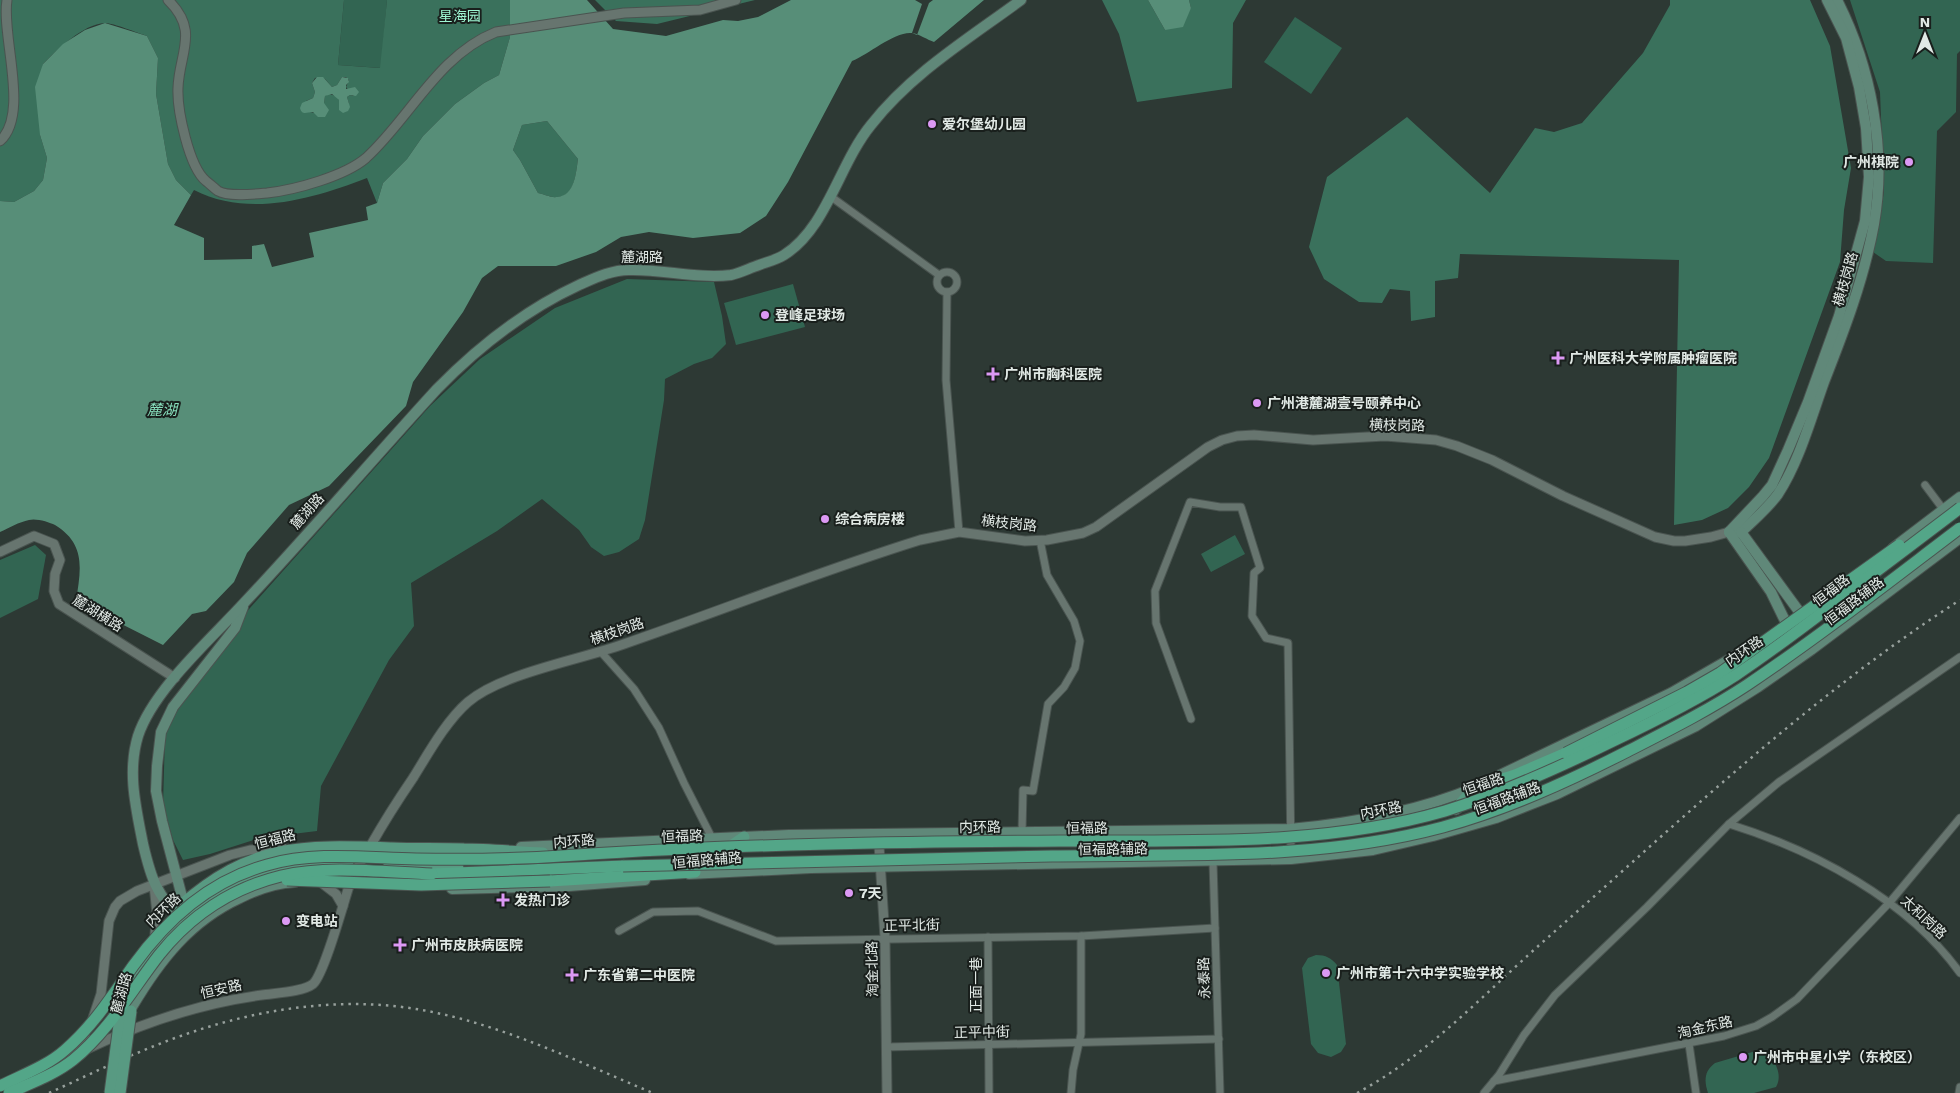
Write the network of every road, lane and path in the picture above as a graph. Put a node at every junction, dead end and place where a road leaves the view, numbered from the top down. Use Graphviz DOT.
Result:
graph roads {
  1 [pos="7,0"];
  2 [pos="168,0"];
  3 [pos="736,0"];
  4 [pos="1021,0"];
  5 [pos="1827,0"];
  6 [pos="1837,0"];
  7 [pos="0,141"];
  8 [pos="830,196"];
  9 [pos="939,275"];
  10 [pos="947,292"];
  11 [pos="1925,485"];
  12 [pos="1960,498"];
  13 [pos="1960,503"];
  14 [pos="1960,509"];
  15 [pos="1947,514"];
  16 [pos="1960,528"];
  17 [pos="959,532"];
  18 [pos="1729,532"];
  19 [pos="1741,532"];
  20 [pos="1960,538"];
  21 [pos="1040,540"];
  22 [pos="0,552"];
  23 [pos="244,603"];
  24 [pos="1802,615"];
  25 [pos="1787,626"];
  26 [pos="1813,636"];
  27 [pos="1793,637"];
  28 [pos="601,652"];
  29 [pos="1960,657"];
  30 [pos="175,678"];
  31 [pos="1191,719"];
  32 [pos="1474,788"];
  33 [pos="1456,809"];
  34 [pos="1960,818"];
  35 [pos="1729,824"];
  36 [pos="1022,832"];
  37 [pos="744,837"];
  38 [pos="712,838"];
  39 [pos="1290,845"];
  40 [pos="370,847"];
  41 [pos="300,848"];
  42 [pos="465,849"];
  43 [pos="725,850"];
  44 [pos="880,856"];
  45 [pos="731,861"];
  46 [pos="1213,862"];
  47 [pos="359,865"];
  48 [pos="293,866"];
  49 [pos="695,872"];
  50 [pos="176,876"];
  51 [pos="294,882"];
  52 [pos="154,884"];
  53 [pos="323,884"];
  54 [pos="349,886"];
  55 [pos="248,887"];
  56 [pos="137,891"];
  57 [pos="184,902"];
  58 [pos="1890,902"];
  59 [pos="156,905"];
  60 [pos="343,906"];
  61 [pos="175,911"];
  62 [pos="186,916"];
  63 [pos="1215,928"];
  64 [pos="620,931"];
  65 [pos="154,934"];
  66 [pos="1081,936"];
  67 [pos="988,937"];
  68 [pos="885,938"];
  69 [pos="1960,973"];
  70 [pos="101,994"];
  71 [pos="128,1009"];
  72 [pos="123,1034"];
  73 [pos="1219,1040"];
  74 [pos="1079,1042"];
  75 [pos="988,1044"];
  76 [pos="1689,1044"];
  77 [pos="886,1046"];
  78 [pos="66,1059"];
  79 [pos="1494,1081"];
  80 [pos="0,1086"];
  81 [pos="1960,1087"];
  82 [pos="9,1093"];
  83 [pos="110,1093"];
  84 [pos="120,1093"];
  85 [pos="887,1093"];
  86 [pos="989,1093"];
  87 [pos="1071,1093"];
  88 [pos="1220,1093"];
  89 [pos="1484,1093"];
  90 [pos="1696,1093"];
  91 [pos="1959,1093"];
  1 -- 7 [label="street"];
  2 -- 3 [label="street"];
  4 -- 8 [label="main road, 麓湖路"];
  5 -- 18 [label="main road, 横枝岗路"];
  6 -- 19 [label="main road, 横枝岗路"];
  8 -- 9 [label="street"];
  8 -- 23 [label="main road, 麓湖路"];
  9 -- 10 [label="street"];
  9 -- 10 [label="street"];
  10 -- 17 [label="street"];
  11 -- 15 [label="street"];
  12 -- 15 [label="main road, 恒福路辅路"];
  13 -- 32 [label="highway, bridge"];
  14 -- 15 [label="main road, 恒福路"];
  14 -- 80 [label="highway, 内环路, bridge"];
  15 -- 24 [label="main road, 恒福路辅路"];
  15 -- 26 [label="main road, 恒福路"];
  16 -- 26 [label="main road, 恒福路"];
  16 -- 55 [label="highway, 内环路, bridge"];
  17 -- 21 [label="street, 横枝岗路"];
  17 -- 28 [label="street, 横枝岗路"];
  18 -- 19 [label="main road, 横枝岗路"];
  18 -- 21 [label="street, 横枝岗路"];
  18 -- 25 [label="main road"];
  19 -- 24 [label="main road"];
  20 -- 26 [label="main road, 恒福路辅路"];
  21 -- 36 [label="street"];
  22 -- 30 [label="street, 麓湖横路"];
  23 -- 30 [label="main road, 麓湖路"];
  23 -- 50 [label="main road, 麓湖路"];
  24 -- 25 [label="main road, 恒福路辅路"];
  24 -- 26 [label="main road"];
  25 -- 27 [label="main road"];
  25 -- 32 [label="main road, 恒福路辅路"];
  26 -- 27 [label="main road, 恒福路"];
  26 -- 39 [label="main road, 恒福路"];
  27 -- 33 [label="main road, 恒福路"];
  28 -- 38 [label="street"];
  28 -- 40 [label="street, 横枝岗路"];
  29 -- 35 [label="street"];
  30 -- 52 [label="main road, 麓湖路"];
  31 -- 39 [label="street"];
  32 -- 33 [label="main road"];
  32 -- 39 [label="main road, 恒福路辅路"];
  33 -- 39 [label="main road, 恒福路"];
  34 -- 58 [label="street, 淘金东路"];
  35 -- 58 [label="street, 太和岗路"];
  35 -- 79 [label="street"];
  36 -- 37 [label="main road, 恒福路辅路"];
  36 -- 39 [label="main road, 恒福路辅路"];
  37 -- 38 [label="main road, 恒福路辅路"];
  37 -- 43 [label="main road"];
  38 -- 42 [label="main road, 恒福路辅路"];
  39 -- 44 [label="main road, 恒福路"];
  39 -- 46 [label="main road, 恒福路辅路"];
  40 -- 41 [label="main road, 恒福路"];
  40 -- 42 [label="main road, 恒福路"];
  40 -- 47 [label="street, 恒安路"];
  41 -- 50 [label="street"];
  41 -- 57 [label="main road, 恒福路"];
  42 -- 43 [label="main road, 恒福路"];
  43 -- 44 [label="main road, 恒福路"];
  44 -- 45 [label="main road, 恒福路"];
  44 -- 46 [label="main road, 恒福路辅路"];
  44 -- 49 [label="main road, 恒福路辅路"];
  44 -- 68 [label="street, 淘金北路"];
  45 -- 47 [label="main road, 恒福路"];
  45 -- 49 [label="main road"];
  46 -- 63 [label="street, 永泰路"];
  47 -- 48 [label="main road, 恒福路"];
  47 -- 54 [label="street, 恒安路"];
  48 -- 51 [label="street"];
  48 -- 62 [label="main road, 恒福路"];
  49 -- 54 [label="main road, 恒福路辅路"];
  49 -- 55 [label="highway, bridge"];
  50 -- 52 [label="street"];
  50 -- 57 [label="main road, 麓湖路"];
  51 -- 53 [label="main road, 恒福路辅路"];
  51 -- 71 [label="main road, 恒福路辅路"];
  52 -- 56 [label="street"];
  52 -- 59 [label="street"];
  52 -- 61 [label="main road, 麓湖路"];
  53 -- 54 [label="main road, 恒福路辅路"];
  53 -- 60 [label="street"];
  54 -- 60 [label="street, 恒安路"];
  55 -- 82 [label="highway, 内环路, bridge"];
  56 -- 59 [label="street"];
  56 -- 70 [label="street"];
  57 -- 61 [label="main road, 恒福路"];
  57 -- 62 [label="main road, 麓湖路"];
  58 -- 69 [label="street, 太和岗路"];
  58 -- 76 [label="street, 淘金东路"];
  59 -- 65 [label="street"];
  60 -- 72 [label="street, 恒安路"];
  61 -- 62 [label="main road, 麓湖路"];
  61 -- 65 [label="main road, 恒福路"];
  62 -- 71 [label="main road, 麓湖路"];
  63 -- 66 [label="street, 正平北街"];
  63 -- 73 [label="street, 永泰路"];
  64 -- 68 [label="street, 正平北街"];
  65 -- 71 [label="main road, 麓湖路"];
  66 -- 67 [label="street, 正平北街"];
  66 -- 74 [label="street"];
  67 -- 68 [label="street, 正平北街"];
  67 -- 75 [label="street, 正面一巷"];
  68 -- 77 [label="street, 淘金北路"];
  70 -- 72 [label="street"];
  70 -- 78 [label="street"];
  71 -- 83 [label="main road, 麓湖路, bridge"];
  71 -- 84 [label="main road, 麓湖路, bridge"];
  72 -- 78 [label="street, 恒安路"];
  73 -- 74 [label="street, 正平中街"];
  73 -- 88 [label="street, 永泰路"];
  74 -- 75 [label="street, 正平中街"];
  74 -- 87 [label="street"];
  75 -- 77 [label="street, 正平中街"];
  75 -- 86 [label="street, 正面一巷"];
  76 -- 79 [label="street, 淘金东路"];
  76 -- 90 [label="street"];
  77 -- 85 [label="street, 淘金北路"];
  78 -- 80 [label="street, 恒安路"];
  79 -- 89 [label="street"];
  81 -- 91 [label="street"];
}
